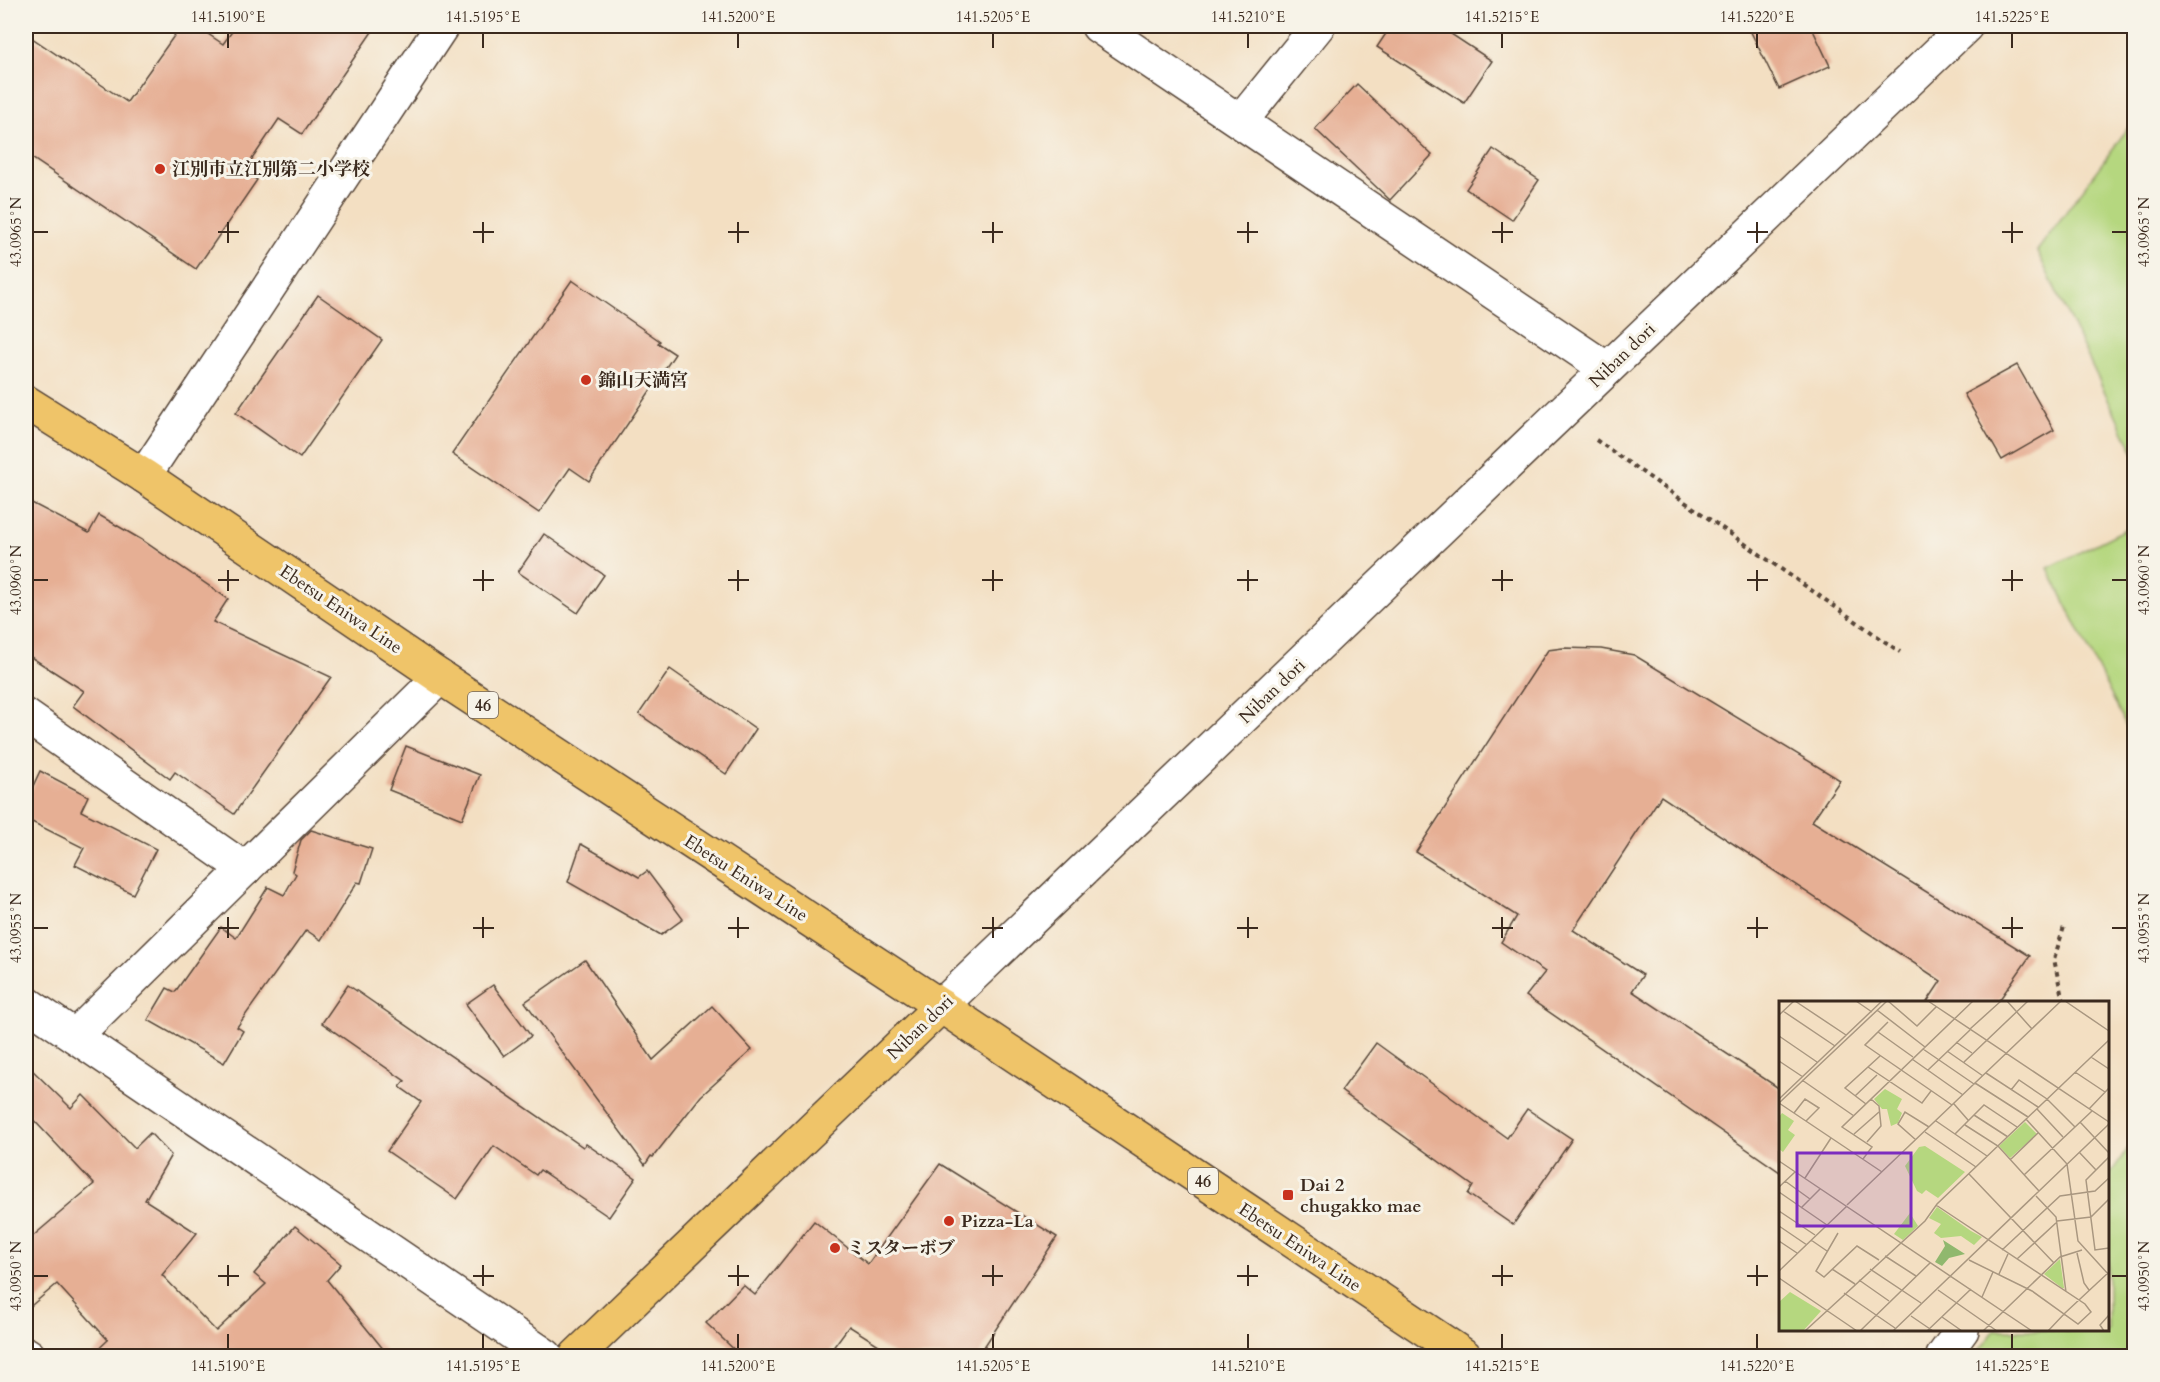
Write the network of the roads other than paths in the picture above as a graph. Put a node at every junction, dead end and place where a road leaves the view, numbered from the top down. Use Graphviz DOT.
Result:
graph roads {
  1 [pos="442,26"];
  2 [pos="1098,26"];
  3 [pos="1318,26"];
  4 [pos="1966,26"];
  5 [pos="1241,121"];
  6 [pos="1607,369"];
  7 [pos="26,402"];
  8 [pos="144,476"];
  9 [pos="440,677"];
  10 [pos="26,716"];
  11 [pos="245,869"];
  12 [pos="26,1003"];
  13 [pos="941,1006"];
  14 [pos="75,1036"];
  15 [pos="1961,1331"];
  16 [pos="546,1356"];
  17 [pos="576,1356"];
  18 [pos="1465,1356"];
  19 [pos="1942,1356"];
  1 -- 8 [label="street"];
  2 -- 5 [label="street"];
  3 -- 5 [label="street"];
  4 -- 6 [label="street, Niban dori"];
  5 -- 6 [label="street"];
  6 -- 13 [label="street, Niban dori"];
  7 -- 8 [label="main road, Ebetsu Eniwa Line / 46"];
  8 -- 9 [label="main road, Ebetsu Eniwa Line / 46"];
  9 -- 11 [label="street"];
  9 -- 13 [label="main road, Ebetsu Eniwa Line / 46"];
  10 -- 11 [label="street"];
  11 -- 14 [label="street"];
  12 -- 14 [label="street"];
  13 -- 17 [label="main road, Niban dori"];
  13 -- 18 [label="main road, Ebetsu Eniwa Line / 46"];
  14 -- 16 [label="street"];
  15 -- 19 [label="street"];
}
